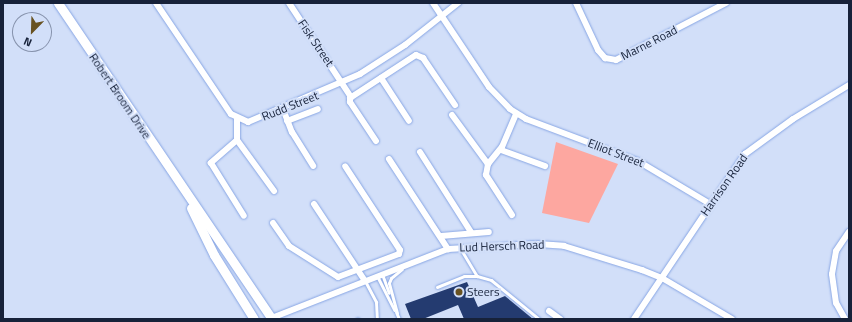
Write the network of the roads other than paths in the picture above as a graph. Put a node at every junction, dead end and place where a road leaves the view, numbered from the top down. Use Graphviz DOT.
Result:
graph roads {
  1 [pos="58,3"];
  2 [pos="156,3"];
  3 [pos="289,3"];
  4 [pos="433,3"];
  5 [pos="458,3"];
  6 [pos="576,3"];
  7 [pos="726,3"];
  8 [pos="442,16"];
  9 [pos="381,78"];
  10 [pos="343,82"];
  11 [pos="849,85"];
  12 [pos="351,97"];
  13 [pos="455,105"];
  14 [pos="283,109"];
  15 [pos="318,109"];
  16 [pos="516,114"];
  17 [pos="452,115"];
  18 [pos="237,119"];
  19 [pos="287,121"];
  20 [pos="409,121"];
  21 [pos="238,140"];
  22 [pos="376,141"];
  23 [pos="500,150"];
  24 [pos="420,152"];
  25 [pos="389,159"];
  26 [pos="488,164"];
  27 [pos="313,166"];
  28 [pos="345,166"];
  29 [pos="545,166"];
  30 [pos="182,188"];
  31 [pos="274,191"];
  32 [pos="314,204"];
  33 [pos="710,204"];
  34 [pos="512,215"];
  35 [pos="244,216"];
  36 [pos="273,223"];
  37 [pos="471,232"];
  38 [pos="488,232"];
  39 [pos="849,232"];
  40 [pos="441,236"];
  41 [pos="459,246"];
  42 [pos="448,249"];
  43 [pos="411,262"];
  44 [pos="359,270"];
  45 [pos="380,275"];
  46 [pos="477,276"];
  47 [pos="662,278"];
  48 [pos="365,281"];
  49 [pos="437,287"];
  50 [pos="550,311"];
  51 [pos="397,313"];
  52 [pos="254,319"];
  53 [pos="271,319"];
  54 [pos="377,319"];
  55 [pos="399,319"];
  56 [pos="539,319"];
  57 [pos="560,319"];
  58 [pos="634,319"];
  59 [pos="732,319"];
  60 [pos="845,319"];
  1 -- 30 [label="street, Robert Broom Drive"];
  2 -- 18 [label="street"];
  3 -- 10 [label="street, Fisk Street"];
  4 -- 8 [label="street, Elliot Street"];
  5 -- 8 [label="street, Rudd Street"];
  6 -- 7 [label="street, Marne Road"];
  8 -- 10 [label="street, Rudd Street"];
  8 -- 16 [label="street, Elliot Street"];
  9 -- 12 [label="street"];
  9 -- 13 [label="street"];
  9 -- 20 [label="street"];
  10 -- 12 [label="street, Fisk Street"];
  10 -- 14 [label="street, Rudd Street"];
  11 -- 33 [label="street, Harrison Road"];
  12 -- 22 [label="street, Fisk Street"];
  14 -- 18 [label="street, Rudd Street"];
  14 -- 19 [label="street"];
  15 -- 19 [label="street"];
  16 -- 23 [label="street"];
  16 -- 33 [label="street, Elliot Street"];
  17 -- 26 [label="street"];
  18 -- 21 [label="street"];
  19 -- 27 [label="street"];
  21 -- 31 [label="street"];
  21 -- 35 [label="street"];
  23 -- 26 [label="street"];
  23 -- 29 [label="street"];
  24 -- 37 [label="street"];
  25 -- 40 [label="street"];
  26 -- 34 [label="street"];
  28 -- 44 [label="street"];
  30 -- 52 [label="street, Robert Broom Drive"];
  30 -- 53 [label="street, Robert Broom Drive"];
  32 -- 44 [label="street"];
  33 -- 47 [label="street, Harrison Road"];
  36 -- 44 [label="street"];
  37 -- 38 [label="street"];
  37 -- 40 [label="street"];
  39 -- 60 [label="street"];
  40 -- 42 [label="street"];
  41 -- 42 [label="street, Lud Hersch Road"];
  41 -- 46 [label="lane"];
  41 -- 47 [label="street, Lud Hersch Road"];
  42 -- 43 [label="street, Lud Hersch Road"];
  43 -- 45 [label="street, Lud Hersch Road"];
  43 -- 51 [label="lane"];
  44 -- 48 [label="street"];
  45 -- 48 [label="street, Lud Hersch Road"];
  45 -- 51 [label="lane"];
  45 -- 51 [label="lane"];
  46 -- 49 [label="lane"];
  46 -- 56 [label="lane"];
  47 -- 58 [label="street, Harrison Road"];
  47 -- 59 [label="street, Lud Hersch Road"];
  48 -- 53 [label="street, Lud Hersch Road"];
  48 -- 54 [label="lane"];
  50 -- 57 [label="street"];
  51 -- 55 [label="lane"];
}
